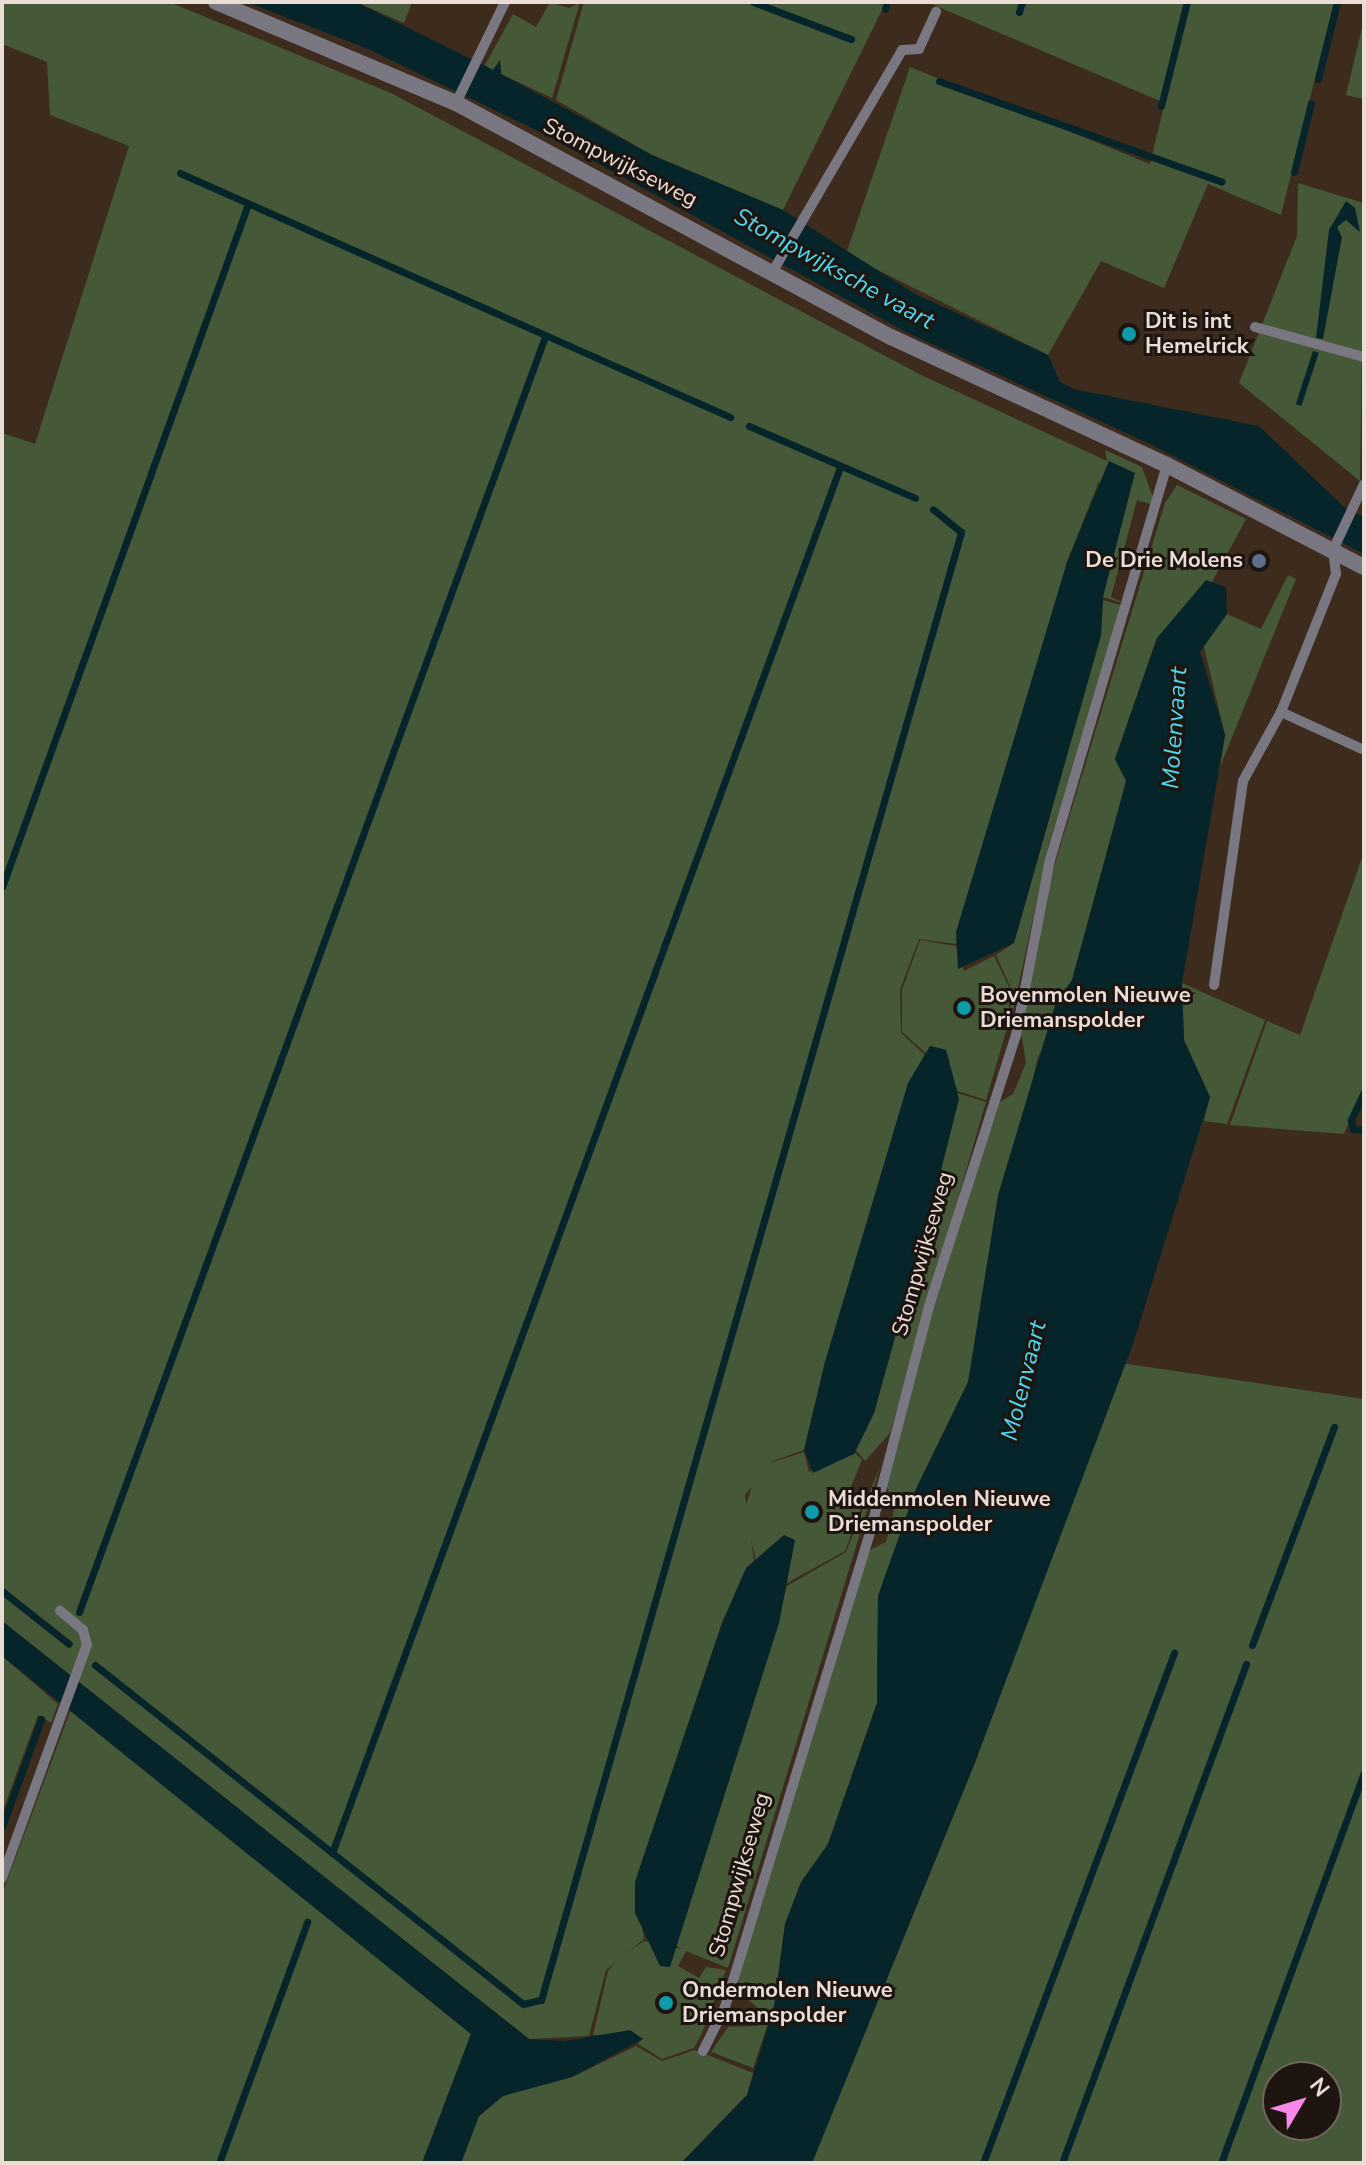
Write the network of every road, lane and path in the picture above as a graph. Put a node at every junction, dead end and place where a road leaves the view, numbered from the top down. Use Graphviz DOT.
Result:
graph roads {
  1 [pos="216,2"];
  2 [pos="505,2"];
  3 [pos="936,12"];
  4 [pos="458,99"];
  5 [pos="775,267"];
  6 [pos="1255,327"];
  7 [pos="1364,357"];
  8 [pos="1167,465"];
  9 [pos="1364,484"];
  10 [pos="1335,546"];
  11 [pos="1364,567"];
  12 [pos="1281,712"];
  13 [pos="1362,749"];
  14 [pos="1214,985"];
  15 [pos="60,1611"];
  16 [pos="2,1878"];
  17 [pos="703,2051"];
  1 -- 4 [label="street, Stompwijkseweg"];
  2 -- 4 [label="lane"];
  3 -- 5 [label="lane"];
  4 -- 5 [label="street, Stompwijkseweg"];
  5 -- 8 [label="street, Stompwijkseweg"];
  6 -- 7 [label="lane"];
  8 -- 10 [label="street, Stompwijkseweg"];
  8 -- 17 [label="lane, Stompwijkseweg"];
  9 -- 10 [label="lane"];
  10 -- 11 [label="street, Stompwijkseweg"];
  10 -- 12 [label="lane"];
  12 -- 13 [label="lane"];
  12 -- 14 [label="lane"];
  15 -- 16 [label="lane"];
}
